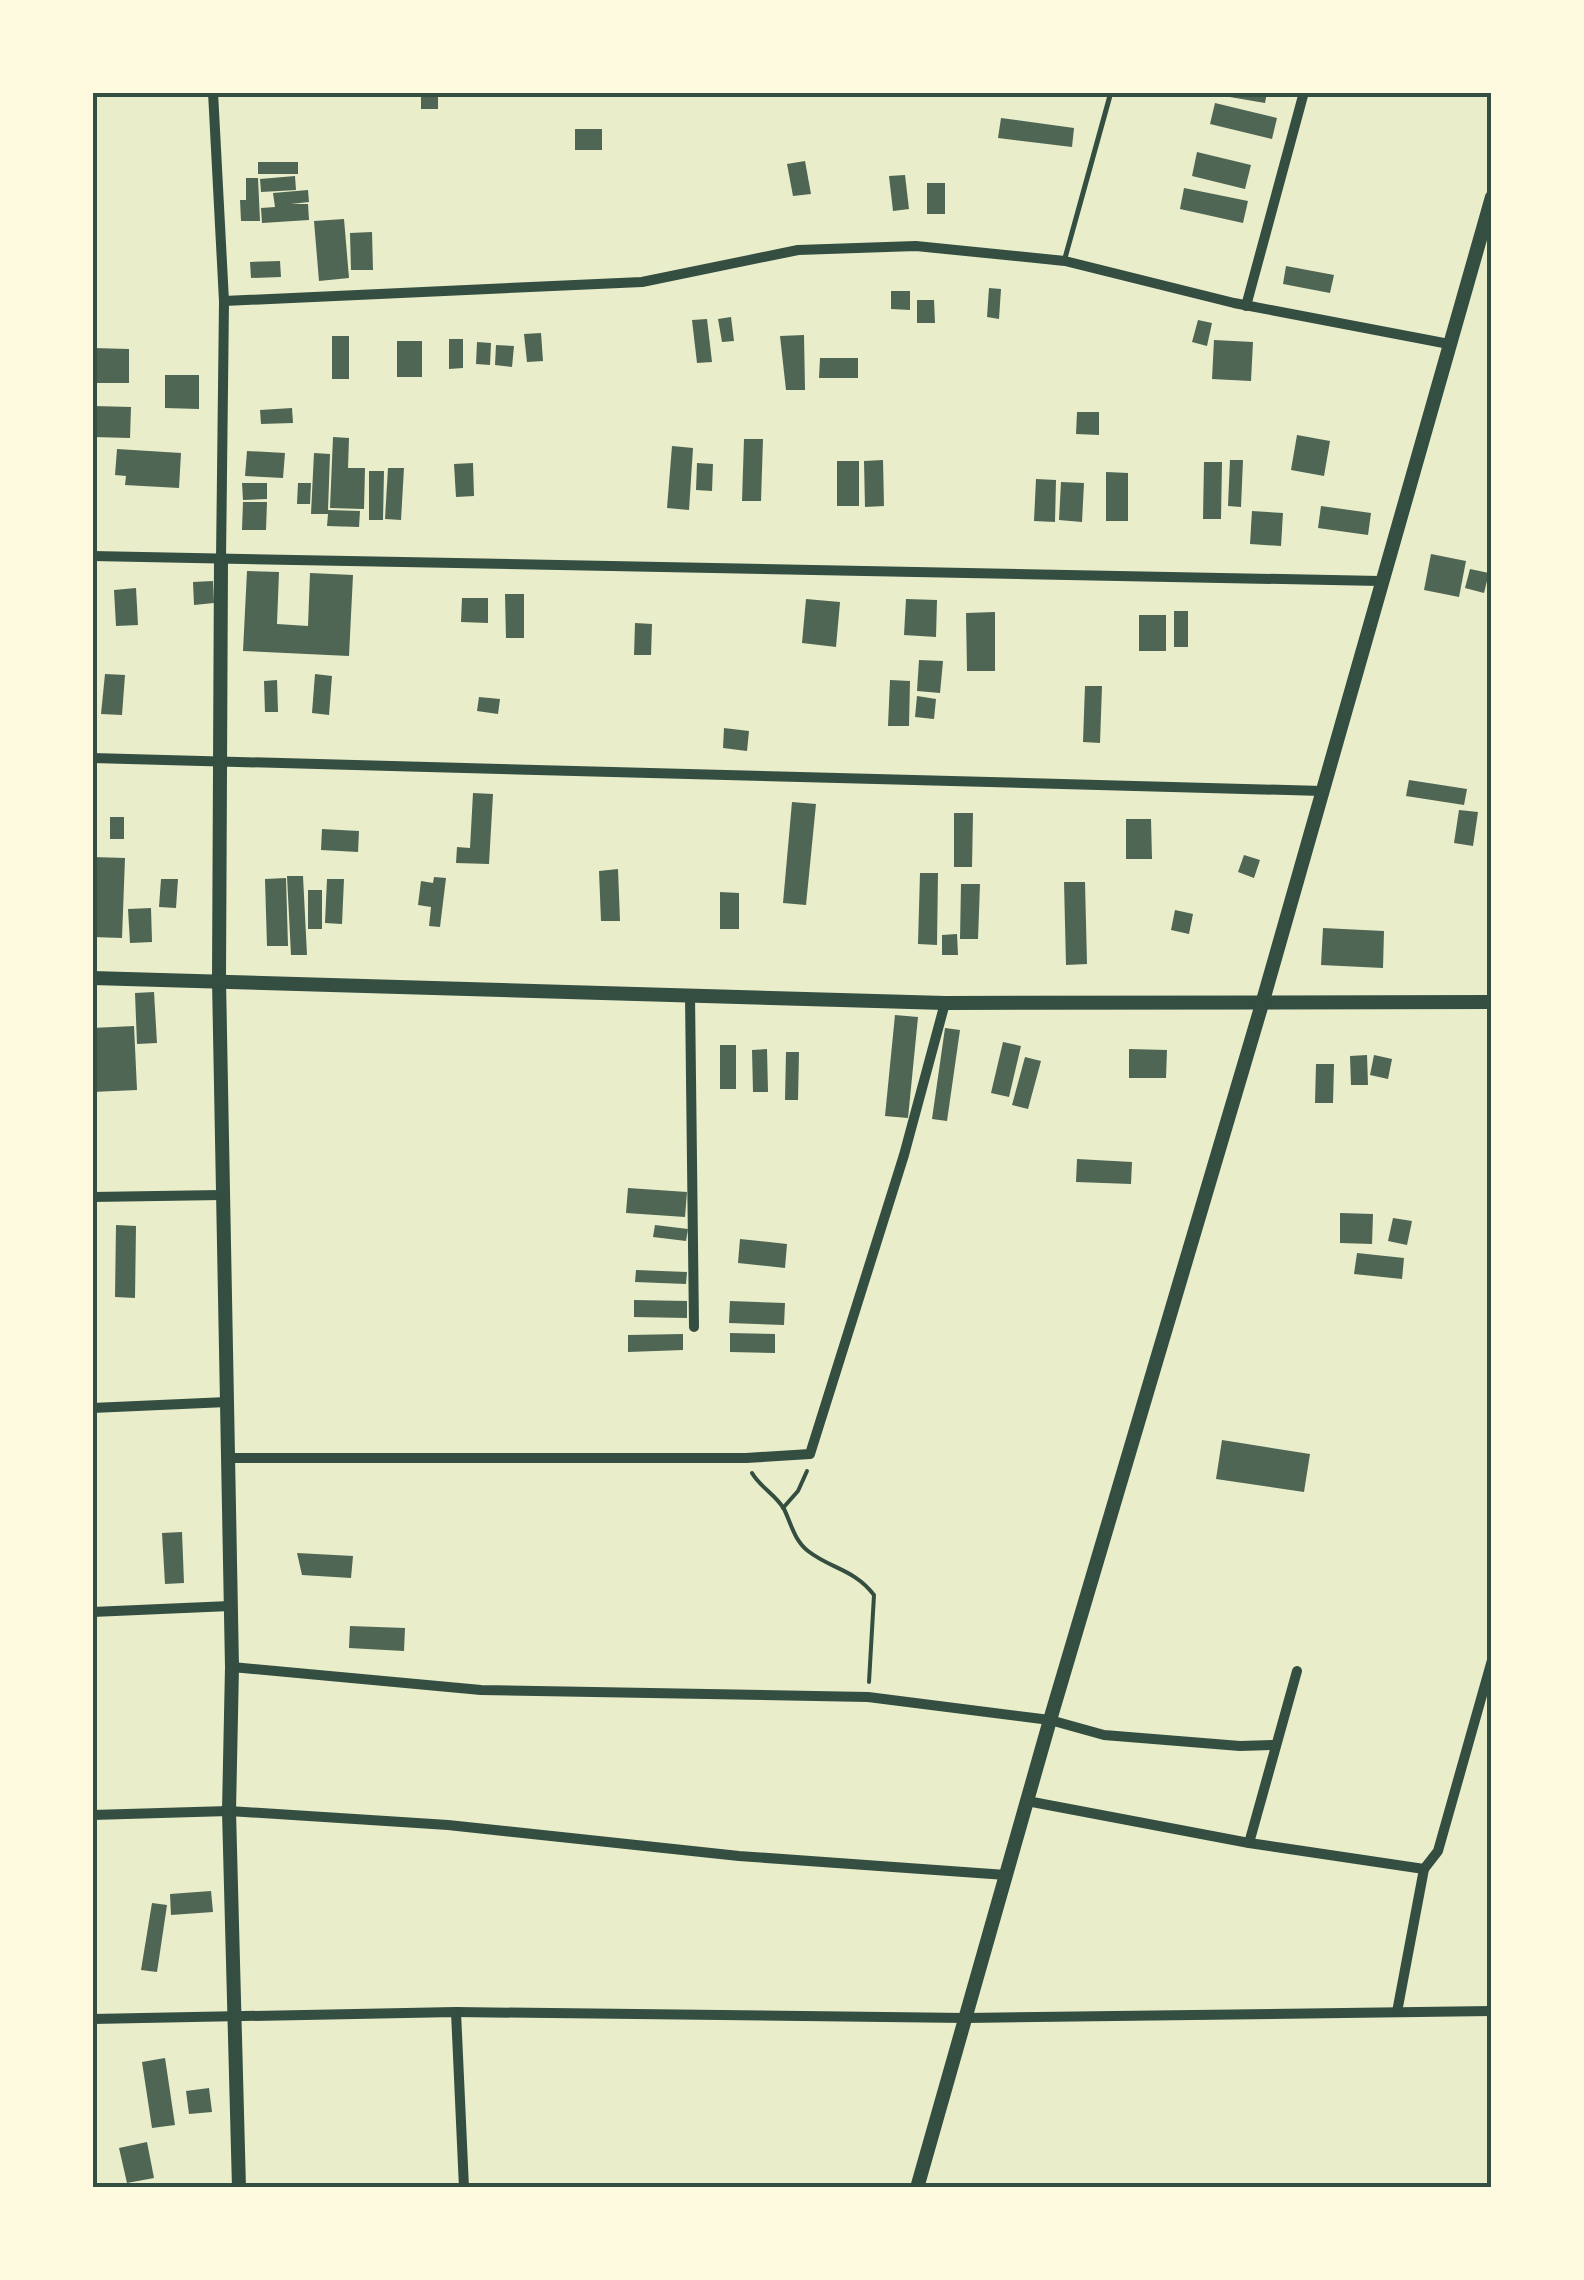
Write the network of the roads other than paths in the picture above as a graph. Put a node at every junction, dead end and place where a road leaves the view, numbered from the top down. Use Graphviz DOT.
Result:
graph roads {
  1 [pos="213,92"];
  2 [pos="1111,92"];
  3 [pos="1304,92"];
  4 [pos="1492,196"];
  5 [pos="1064,261"];
  6 [pos="224,301"];
  7 [pos="1246,306"];
  8 [pos="1449,344"];
  9 [pos="92,556"];
  10 [pos="222,560"];
  11 [pos="1380,581"];
  12 [pos="92,758"];
  13 [pos="218,762"];
  14 [pos="1322,791"];
  15 [pos="92,978"];
  16 [pos="219,980"];
  17 [pos="690,995"];
  18 [pos="1492,1002"];
  19 [pos="945,1003"];
  20 [pos="1262,1004"];
  21 [pos="222,1195"];
  22 [pos="92,1197"];
  23 [pos="694,1326"];
  24 [pos="227,1402"];
  25 [pos="92,1408"];
  26 [pos="228,1458"];
  27 [pos="230,1606"];
  28 [pos="92,1612"];
  29 [pos="1492,1660"];
  30 [pos="232,1667"];
  31 [pos="1297,1671"];
  32 [pos="1050,1720"];
  33 [pos="1274,1745"];
  34 [pos="1027,1801"];
  35 [pos="228,1812"];
  36 [pos="92,1816"];
  37 [pos="1249,1843"];
  38 [pos="1424,1869"];
  39 [pos="1006,1875"];
  40 [pos="1492,2011"];
  41 [pos="456,2012"];
  42 [pos="1397,2012"];
  43 [pos="235,2016"];
  44 [pos="966,2018"];
  45 [pos="92,2019"];
  46 [pos="239,2188"];
  47 [pos="464,2188"];
  48 [pos="917,2188"];
  1 -- 6 [label="street"];
  2 -- 5 [label="lane"];
  3 -- 7 [label="street"];
  4 -- 8 [label="street"];
  5 -- 6 [label="street"];
  5 -- 7 [label="street"];
  6 -- 10 [label="street"];
  7 -- 8 [label="street"];
  8 -- 11 [label="street"];
  9 -- 10 [label="street"];
  10 -- 11 [label="street"];
  10 -- 13 [label="street"];
  11 -- 14 [label="street"];
  12 -- 13 [label="street"];
  13 -- 14 [label="street"];
  13 -- 16 [label="street"];
  14 -- 20 [label="street"];
  15 -- 16 [label="street"];
  16 -- 17 [label="street"];
  16 -- 21 [label="street"];
  17 -- 19 [label="street"];
  17 -- 23 [label="street"];
  18 -- 20 [label="street"];
  19 -- 20 [label="street"];
  19 -- 26 [label="street"];
  20 -- 32 [label="street"];
  21 -- 22 [label="street"];
  21 -- 24 [label="street"];
  24 -- 25 [label="street"];
  24 -- 26 [label="street"];
  26 -- 27 [label="street"];
  27 -- 28 [label="street"];
  27 -- 30 [label="street"];
  29 -- 38 [label="street"];
  30 -- 32 [label="street"];
  30 -- 35 [label="street"];
  31 -- 33 [label="street"];
  32 -- 33 [label="street"];
  32 -- 34 [label="street"];
  33 -- 37 [label="street"];
  34 -- 37 [label="street"];
  34 -- 39 [label="street"];
  35 -- 36 [label="street"];
  35 -- 39 [label="street"];
  35 -- 43 [label="street"];
  37 -- 38 [label="street"];
  38 -- 42 [label="street"];
  39 -- 44 [label="street"];
  40 -- 42 [label="street"];
  41 -- 43 [label="street"];
  41 -- 44 [label="street"];
  41 -- 47 [label="street"];
  42 -- 44 [label="street"];
  43 -- 45 [label="street"];
  43 -- 46 [label="street"];
  44 -- 48 [label="street"];
}
